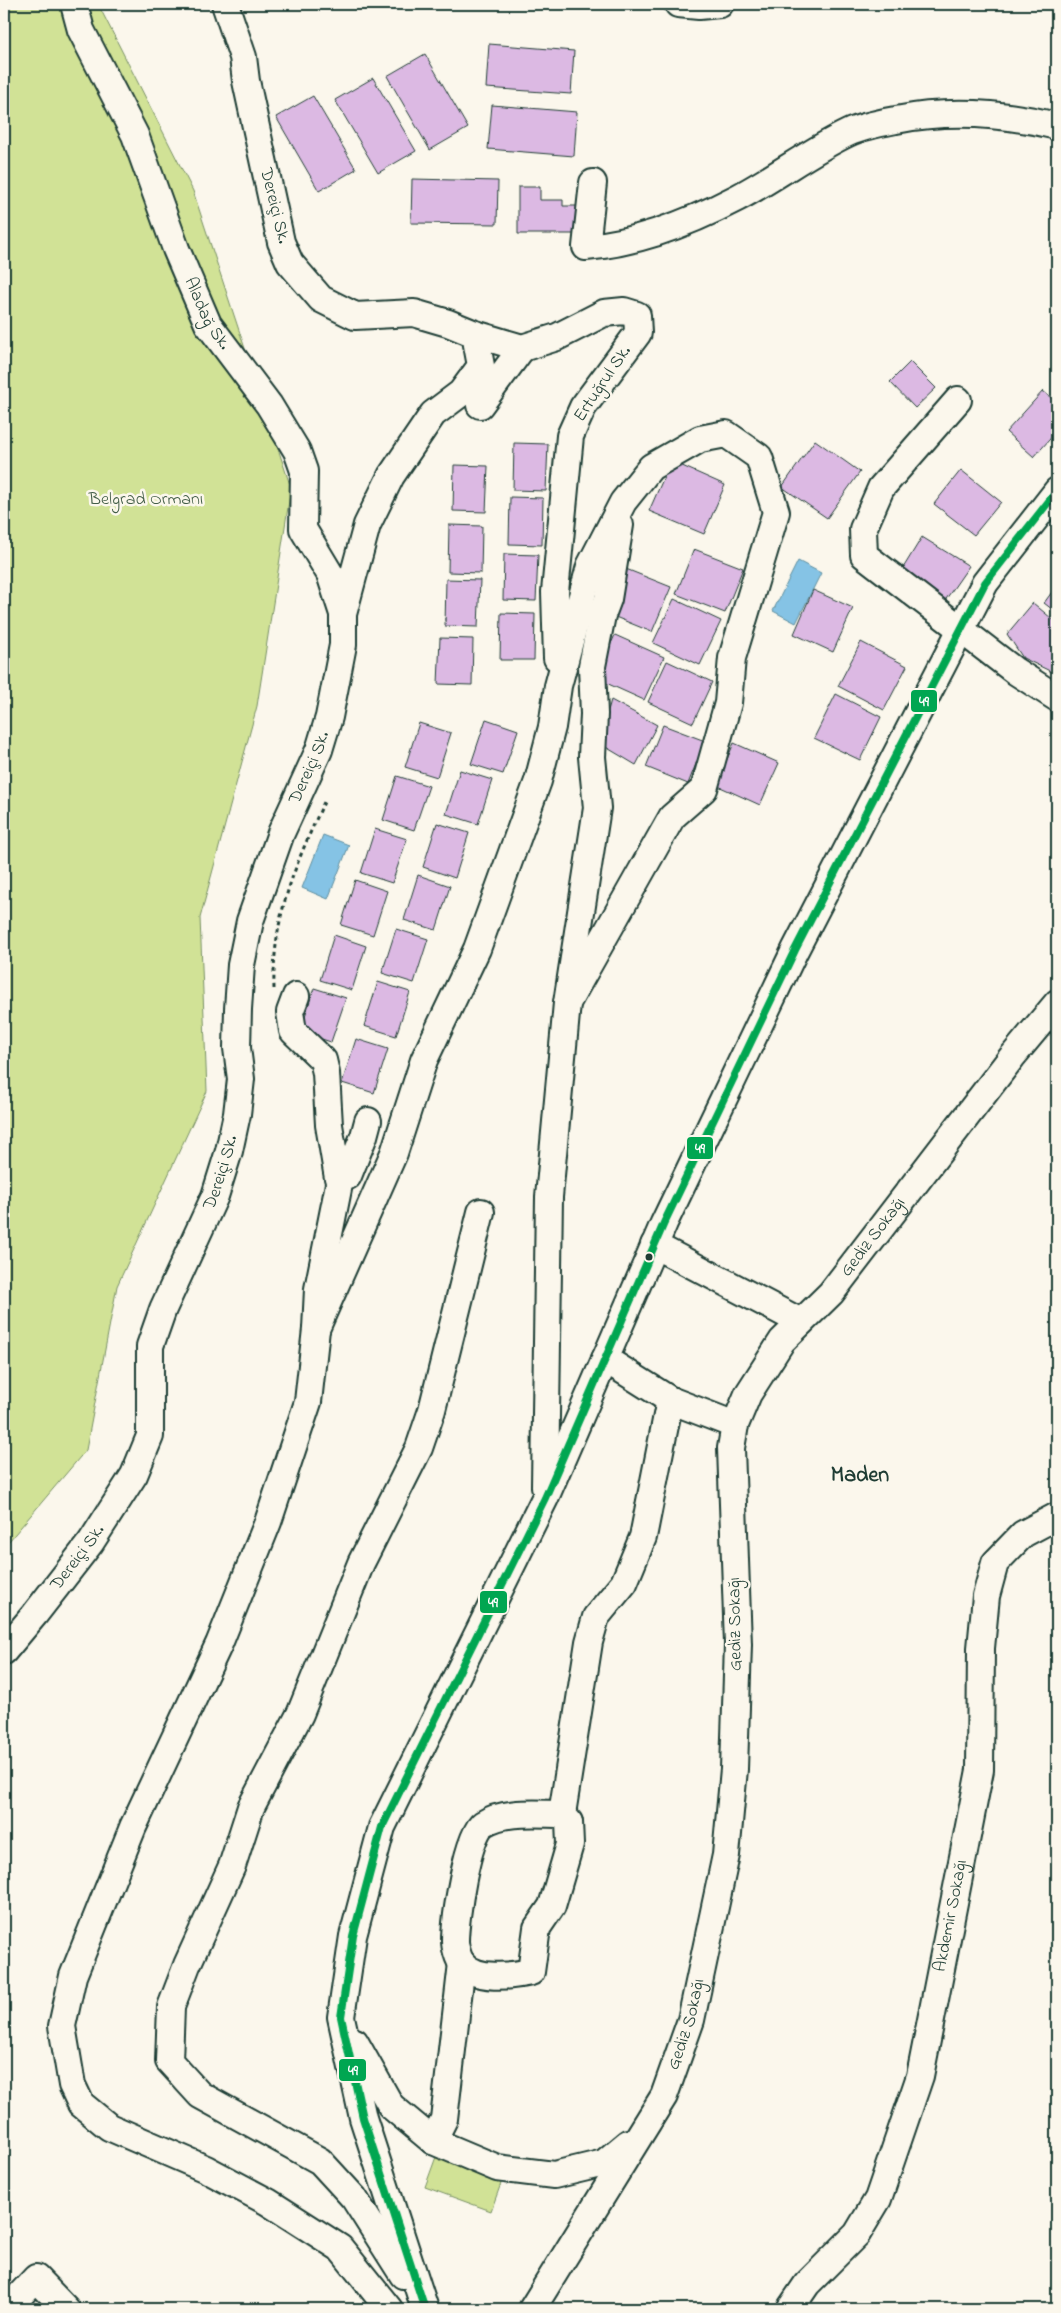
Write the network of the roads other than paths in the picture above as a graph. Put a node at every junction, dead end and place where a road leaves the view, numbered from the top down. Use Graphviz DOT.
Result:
graph roads {
  1 [pos="74,4"];
  2 [pos="226,4"];
  3 [pos="678,4"];
  4 [pos="720,4"];
  5 [pos="1057,126"];
  6 [pos="593,183"];
  7 [pos="475,334"];
  8 [pos="522,348"];
  9 [pos="958,400"];
  10 [pos="480,405"];
  11 [pos="1057,491"];
  12 [pos="623,502"];
  13 [pos="343,614"];
  14 [pos="962,628"];
  15 [pos="558,686"];
  16 [pos="1057,698"];
  17 [pos="285,993"];
  18 [pos="567,1003"];
  19 [pos="1057,1003"];
  20 [pos="368,1121"];
  21 [pos="340,1179"];
  22 [pos="481,1212"];
  23 [pos="654,1245"];
  24 [pos="801,1322"];
  25 [pos="316,1329"];
  26 [pos="605,1359"];
  27 [pos="670,1400"];
  28 [pos="735,1425"];
  29 [pos="544,1498"];
  30 [pos="1057,1516"];
  31 [pos="4,1651"];
  32 [pos="562,1814"];
  33 [pos="462,1963"];
  34 [pos="342,2017"];
  35 [pos="640,2132"];
  36 [pos="433,2141"];
  37 [pos="7,2309"];
  38 [pos="66,2309"];
  39 [pos="390,2309"];
  40 [pos="423,2309"];
  41 [pos="532,2309"];
  42 [pos="790,2309"];
  1 -- 13 [label="street, Aladağ Sk."];
  2 -- 7 [label="street, Dereiçi Sk."];
  3 -- 4 [label="street"];
  5 -- 6 [label="street"];
  7 -- 8 [label="street"];
  7 -- 13 [label="street, Dereiçi Sk."];
  8 -- 10 [label="street"];
  8 -- 15 [label="street, Ertuğrul Sk."];
  9 -- 14 [label="street"];
  11 -- 14 [label="street"];
  12 -- 15 [label="street"];
  12 -- 18 [label="street"];
  12 -- 18 [label="street"];
  13 -- 31 [label="street, Dereiçi Sk."];
  14 -- 16 [label="street"];
  14 -- 23 [label="street"];
  15 -- 25 [label="street"];
  17 -- 21 [label="street"];
  18 -- 29 [label="street"];
  19 -- 24 [label="street, Gediz Sokağı"];
  20 -- 21 [label="street"];
  21 -- 25 [label="street"];
  22 -- 40 [label="street"];
  23 -- 24 [label="street"];
  23 -- 26 [label="street"];
  24 -- 28 [label="street, Gediz Sokağı"];
  25 -- 39 [label="street"];
  26 -- 27 [label="street"];
  26 -- 29 [label="street"];
  27 -- 28 [label="street"];
  27 -- 32 [label="street"];
  28 -- 35 [label="street, Gediz Sokağı"];
  29 -- 34 [label="street"];
  30 -- 42 [label="street, Akdemir Sokağı"];
  32 -- 33 [label="street"];
  32 -- 33 [label="street"];
  33 -- 36 [label="street"];
  34 -- 36 [label="street"];
  34 -- 40 [label="street"];
  35 -- 36 [label="street"];
  35 -- 41 [label="street, Gediz Sokağı"];
  37 -- 38 [label="street"];
}
